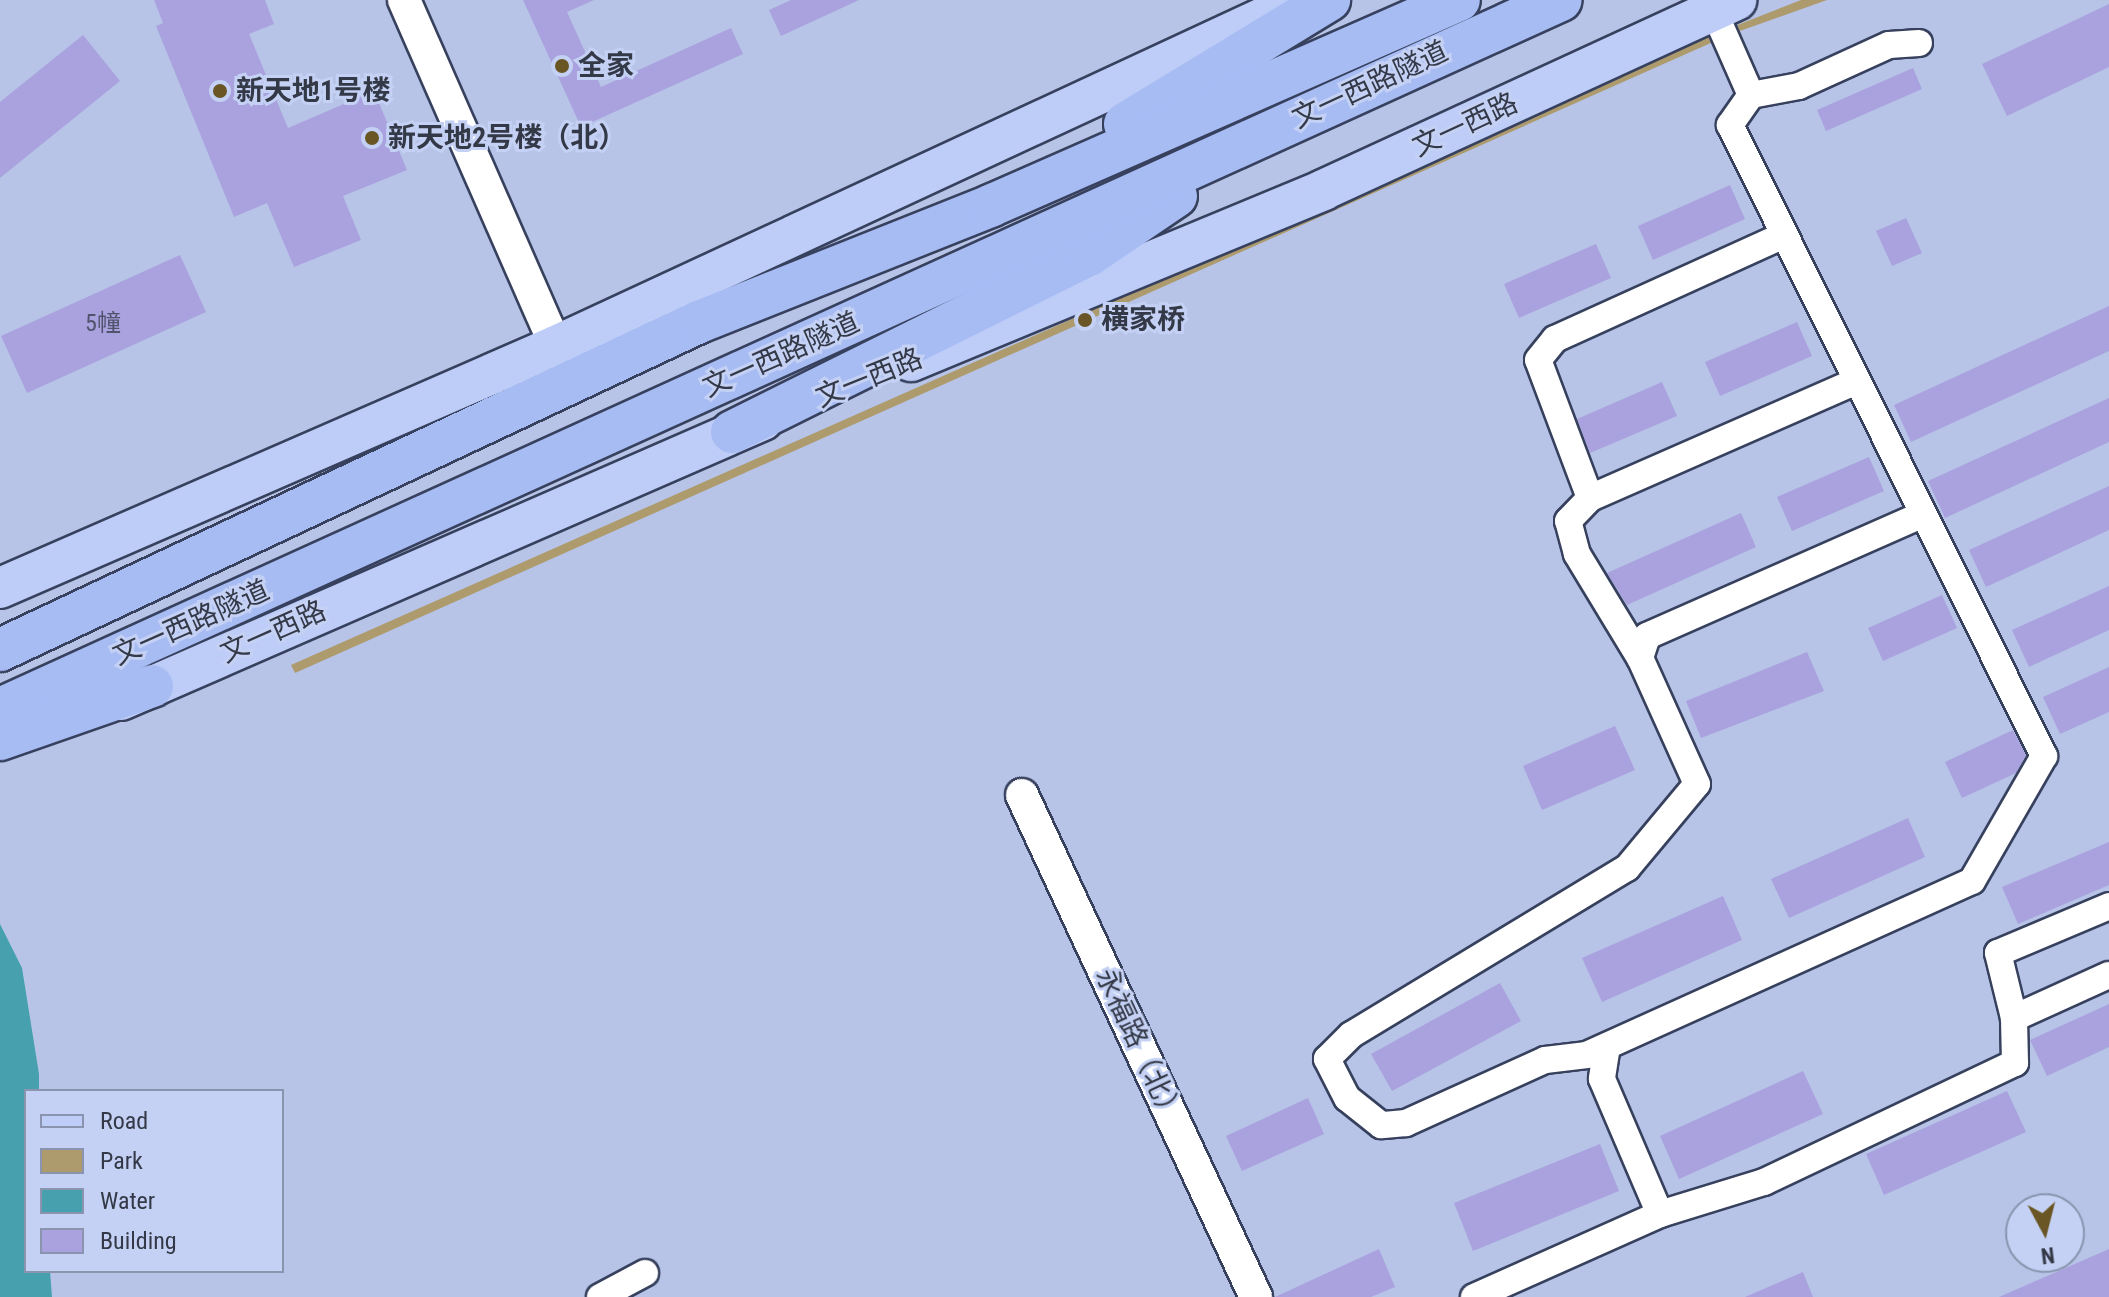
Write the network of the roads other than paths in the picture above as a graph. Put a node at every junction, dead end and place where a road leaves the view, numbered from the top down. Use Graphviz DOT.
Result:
graph roads {
  1 [pos="404,0"];
  2 [pos="1303,0"];
  3 [pos="1329,0"];
  4 [pos="1459,0"];
  5 [pos="1561,0"];
  6 [pos="1724,5"];
  7 [pos="1919,43"];
  8 [pos="1751,95"];
  9 [pos="1264,135"];
  10 [pos="990,206"];
  11 [pos="1784,235"];
  12 [pos="556,346"];
  13 [pos="1856,381"];
  14 [pos="732,432"];
  15 [pos="1590,498"];
  16 [pos="1923,514"];
  17 [pos="134,582"];
  18 [pos="0,588"];
  19 [pos="0,636"];
  20 [pos="0,650"];
  21 [pos="1640,658"];
  22 [pos="152,686"];
  23 [pos="0,709"];
  24 [pos="0,739"];
  25 [pos="0,753"];
  26 [pos="1022,795"];
  27 [pos="2109,906"];
  28 [pos="2109,975"];
  29 [pos="2014,1018"];
  30 [pos="1607,1046"];
  31 [pos="1660,1214"];
  32 [pos="645,1273"];
  33 [pos="600,1297"];
  34 [pos="1256,1297"];
  35 [pos="1474,1297"];
  1 -- 12 [label="street"];
  2 -- 12 [label="main road"];
  3 -- 10 [label="highway"];
  4 -- 10 [label="highway, 文一西路隧道"];
  5 -- 9 [label="highway, 文一西路隧道"];
  6 -- 8 [label="street"];
  6 -- 14 [label="main road, 文一西路"];
  7 -- 8 [label="street"];
  8 -- 11 [label="street"];
  9 -- 14 [label="highway"];
  9 -- 23 [label="highway, 文一西路隧道"];
  10 -- 17 [label="highway, 文一西路隧道"];
  11 -- 13 [label="street"];
  11 -- 15 [label="street"];
  12 -- 18 [label="main road"];
  13 -- 15 [label="street"];
  13 -- 16 [label="street"];
  14 -- 22 [label="main road, 文一西路"];
  15 -- 21 [label="street"];
  16 -- 21 [label="street"];
  16 -- 30 [label="street"];
  17 -- 19 [label="highway"];
  17 -- 20 [label="highway, 文一西路隧道"];
  21 -- 30 [label="street"];
  22 -- 24 [label="highway"];
  22 -- 25 [label="main road, 文一西路"];
  26 -- 34 [label="street, 永福路（北）"];
  27 -- 29 [label="street"];
  28 -- 29 [label="street"];
  29 -- 31 [label="street"];
  30 -- 31 [label="street"];
  31 -- 35 [label="street"];
  32 -- 33 [label="street"];
}
